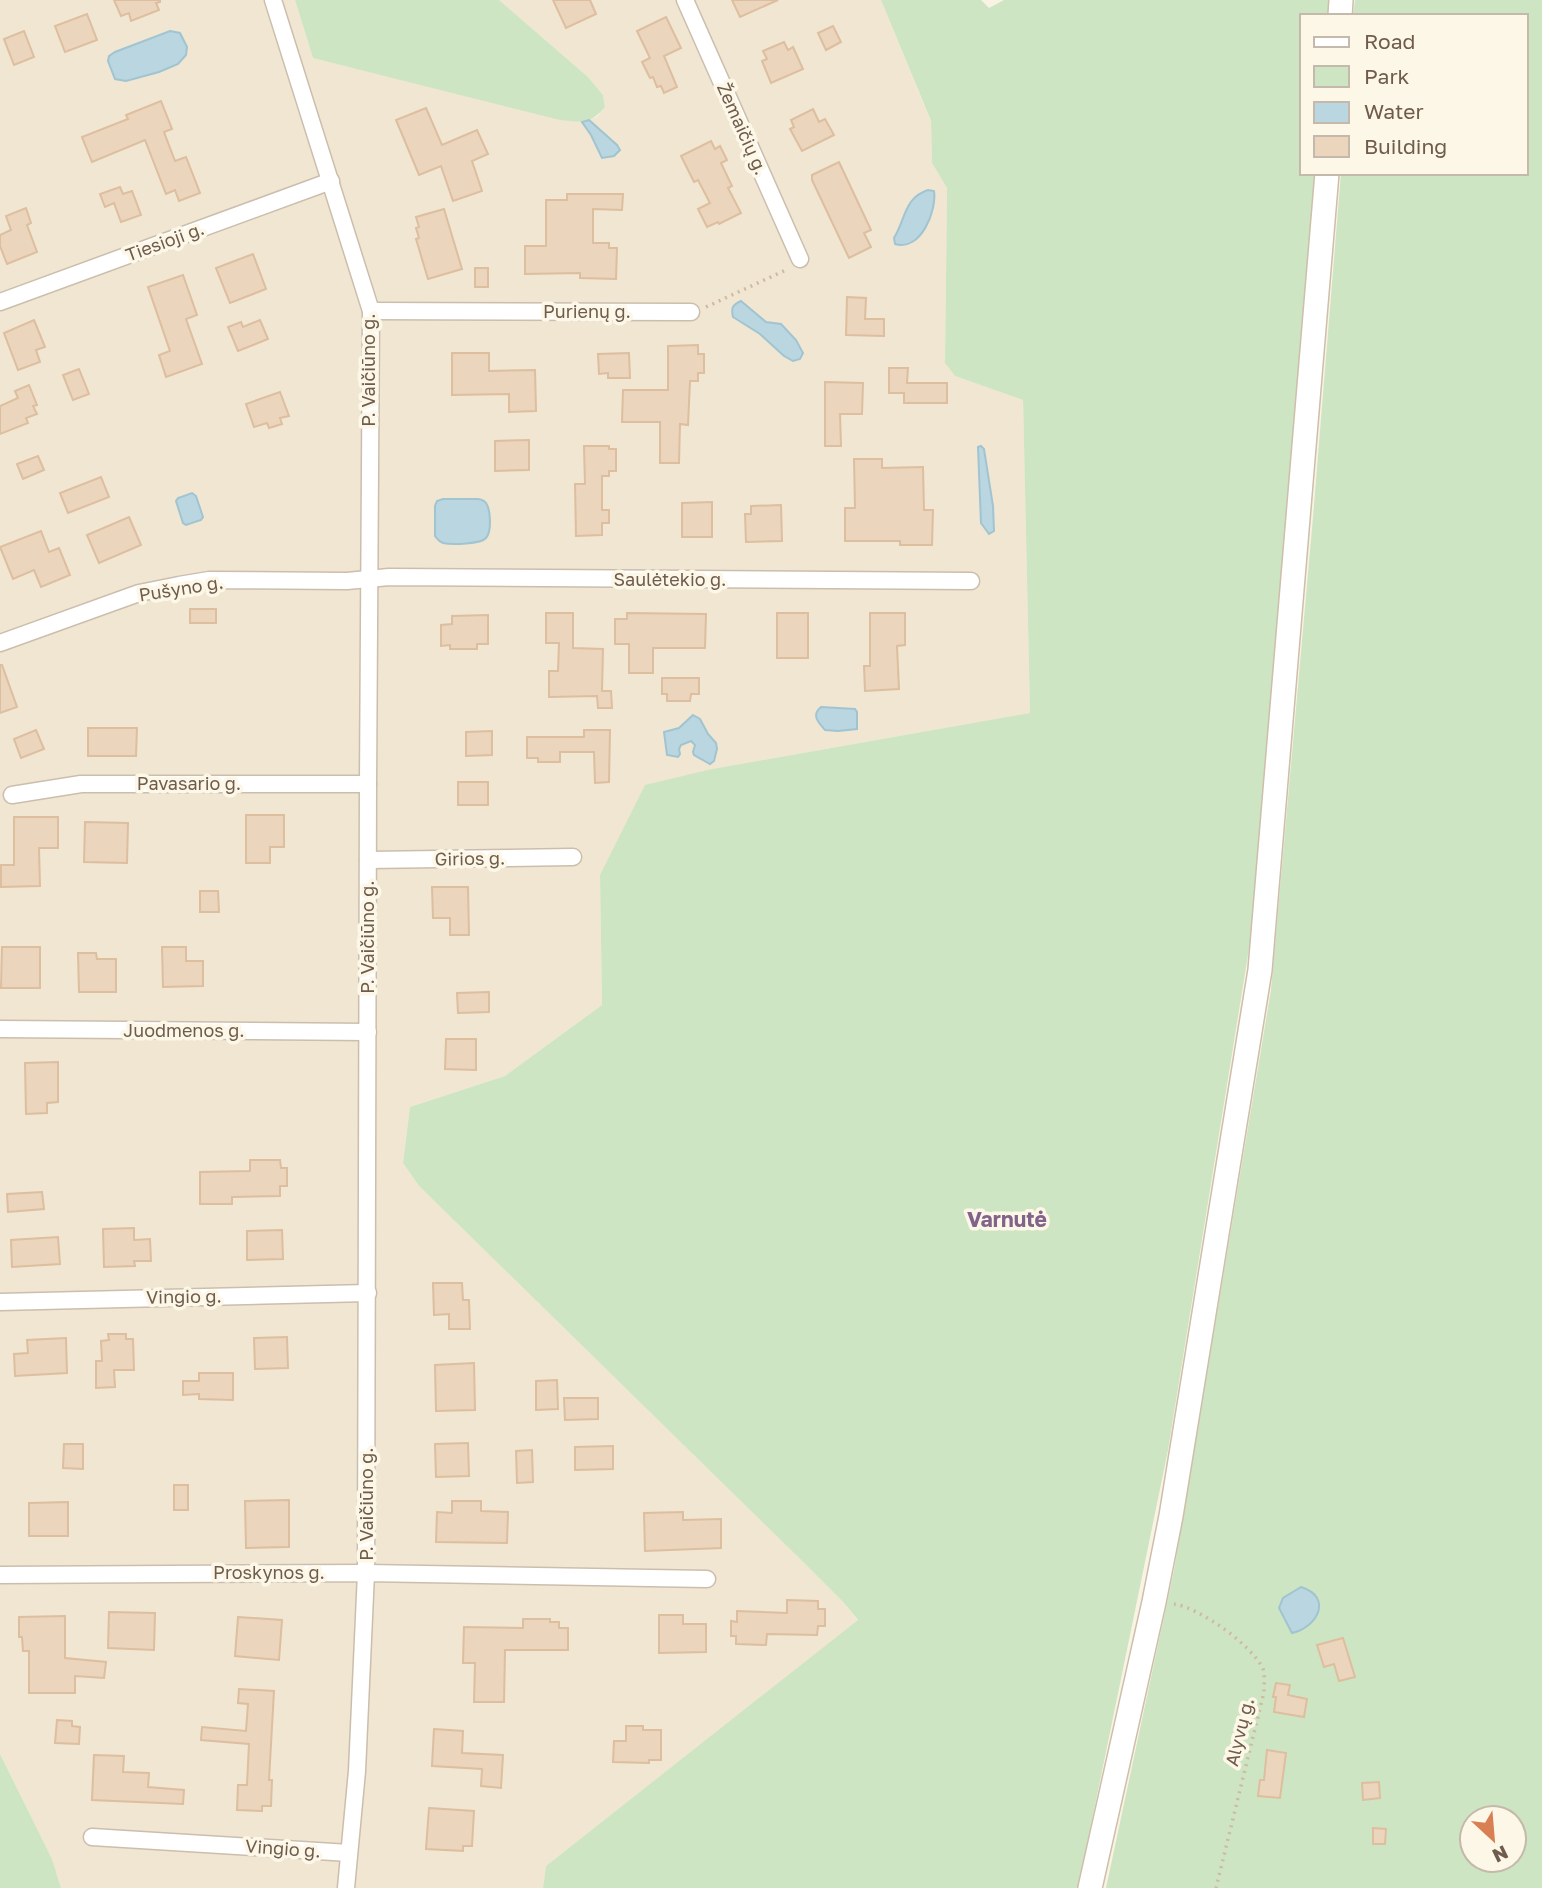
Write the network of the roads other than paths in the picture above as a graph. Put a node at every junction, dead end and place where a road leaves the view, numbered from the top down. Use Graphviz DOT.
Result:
graph roads {
  1 [pos="273,0"];
  2 [pos="685,0"];
  3 [pos="1327,175"];
  4 [pos="331,181"];
  5 [pos="796,262"];
  6 [pos="0,302"];
  7 [pos="371,311"];
  8 [pos="691,312"];
  9 [pos="369,578"];
  10 [pos="971,581"];
  11 [pos="0,643"];
  12 [pos="368,784"];
  13 [pos="12,795"];
  14 [pos="573,857"];
  15 [pos="368,860"];
  16 [pos="0,1030"];
  17 [pos="368,1032"];
  18 [pos="368,1293"];
  19 [pos="0,1302"];
  20 [pos="366,1573"];
  21 [pos="0,1575"];
  22 [pos="707,1578"];
  23 [pos="92,1837"];
  24 [pos="349,1853"];
  25 [pos="346,1888"];
  26 [pos="1090,1888"];
  1 -- 4 [label="street, P. Vaičiūno g."];
  2 -- 5 [label="street, Žemaičių g."];
  3 -- 26 [label="main road"];
  4 -- 6 [label="street, Tiesioji g."];
  4 -- 7 [label="street, P. Vaičiūno g."];
  7 -- 8 [label="street, Purienų g."];
  7 -- 9 [label="street, P. Vaičiūno g."];
  9 -- 10 [label="street, Saulėtekio g."];
  9 -- 11 [label="street, Pušyno g."];
  9 -- 12 [label="street, P. Vaičiūno g."];
  12 -- 13 [label="street, Pavasario g."];
  12 -- 15 [label="street, P. Vaičiūno g."];
  14 -- 15 [label="street, Girios g."];
  15 -- 17 [label="street, P. Vaičiūno g."];
  16 -- 17 [label="street, Juodmenos g."];
  17 -- 18 [label="street, P. Vaičiūno g."];
  18 -- 19 [label="street, Vingio g."];
  18 -- 20 [label="street, P. Vaičiūno g."];
  20 -- 21 [label="street, Proskynos g."];
  20 -- 22 [label="street, Proskynos g."];
  20 -- 24 [label="street, P. Vaičiūno g."];
  23 -- 24 [label="street, Vingio g."];
  24 -- 25 [label="street, P. Vaičiūno g."];
}
